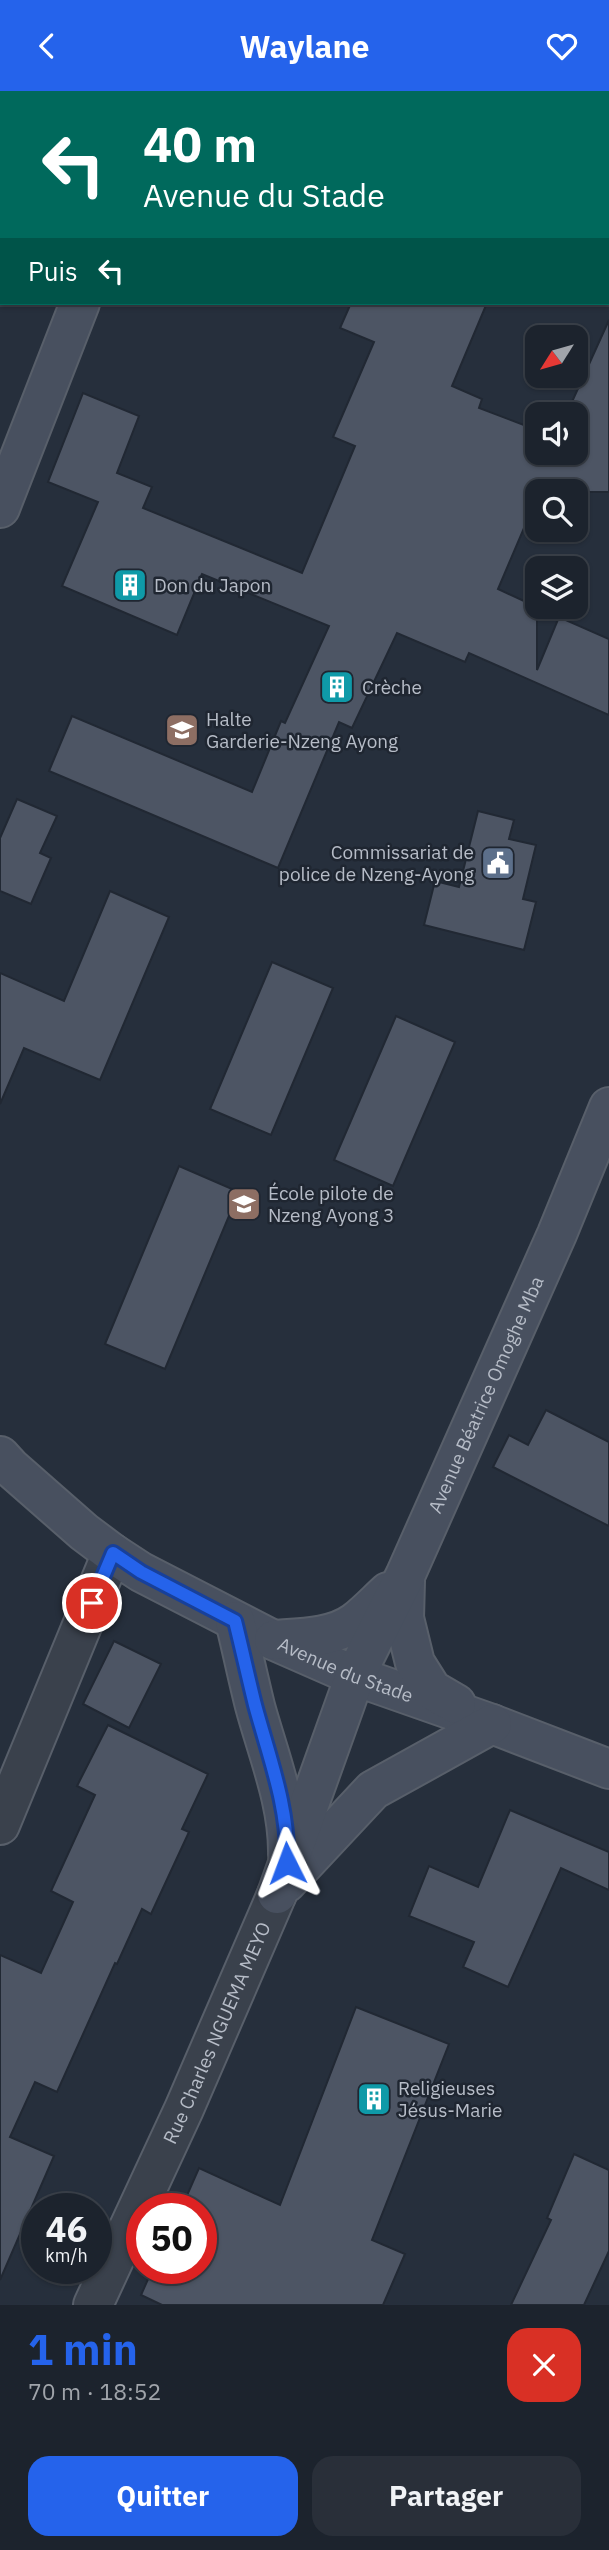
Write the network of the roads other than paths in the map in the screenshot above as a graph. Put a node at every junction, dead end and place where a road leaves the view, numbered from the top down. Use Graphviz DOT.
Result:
graph roads {
  1 [pos="79,305"];
  2 [pos="0,508"];
  3 [pos="609,1107"];
  4 [pos="0,1456"];
  5 [pos="113,1553"];
  6 [pos="405,1576"];
  7 [pos="235,1621"];
  8 [pos="273,1640"];
  9 [pos="355,1676"];
  10 [pos="492,1724"];
  11 [pos="609,1769"];
  12 [pos="0,1825"];
  13 [pos="277,1894"];
  14 [pos="93,2305"];
  1 -- 2 [label="main road"];
  3 -- 6 [label="main road, Avenue Béatrice Omoghe Mba"];
  4 -- 5 [label="main road, Avenue du Stade"];
  5 -- 7 [label="main road, Avenue du Stade"];
  5 -- 12 [label="street"];
  6 -- 8 [label="main road"];
  6 -- 9 [label="main road, Avenue Béatrice Omoghe Mba"];
  6 -- 10 [label="main road"];
  7 -- 8 [label="main road, Avenue du Stade"];
  7 -- 13 [label="main road"];
  8 -- 9 [label="main road, Avenue du Stade"];
  9 -- 10 [label="main road, Avenue du Stade"];
  9 -- 13 [label="main road, Rue Charles NGUEMA MEYO"];
  10 -- 11 [label="main road, Avenue du Stade"];
  10 -- 13 [label="main road"];
  13 -- 14 [label="street, Rue Charles NGUEMA MEYO"];
}
